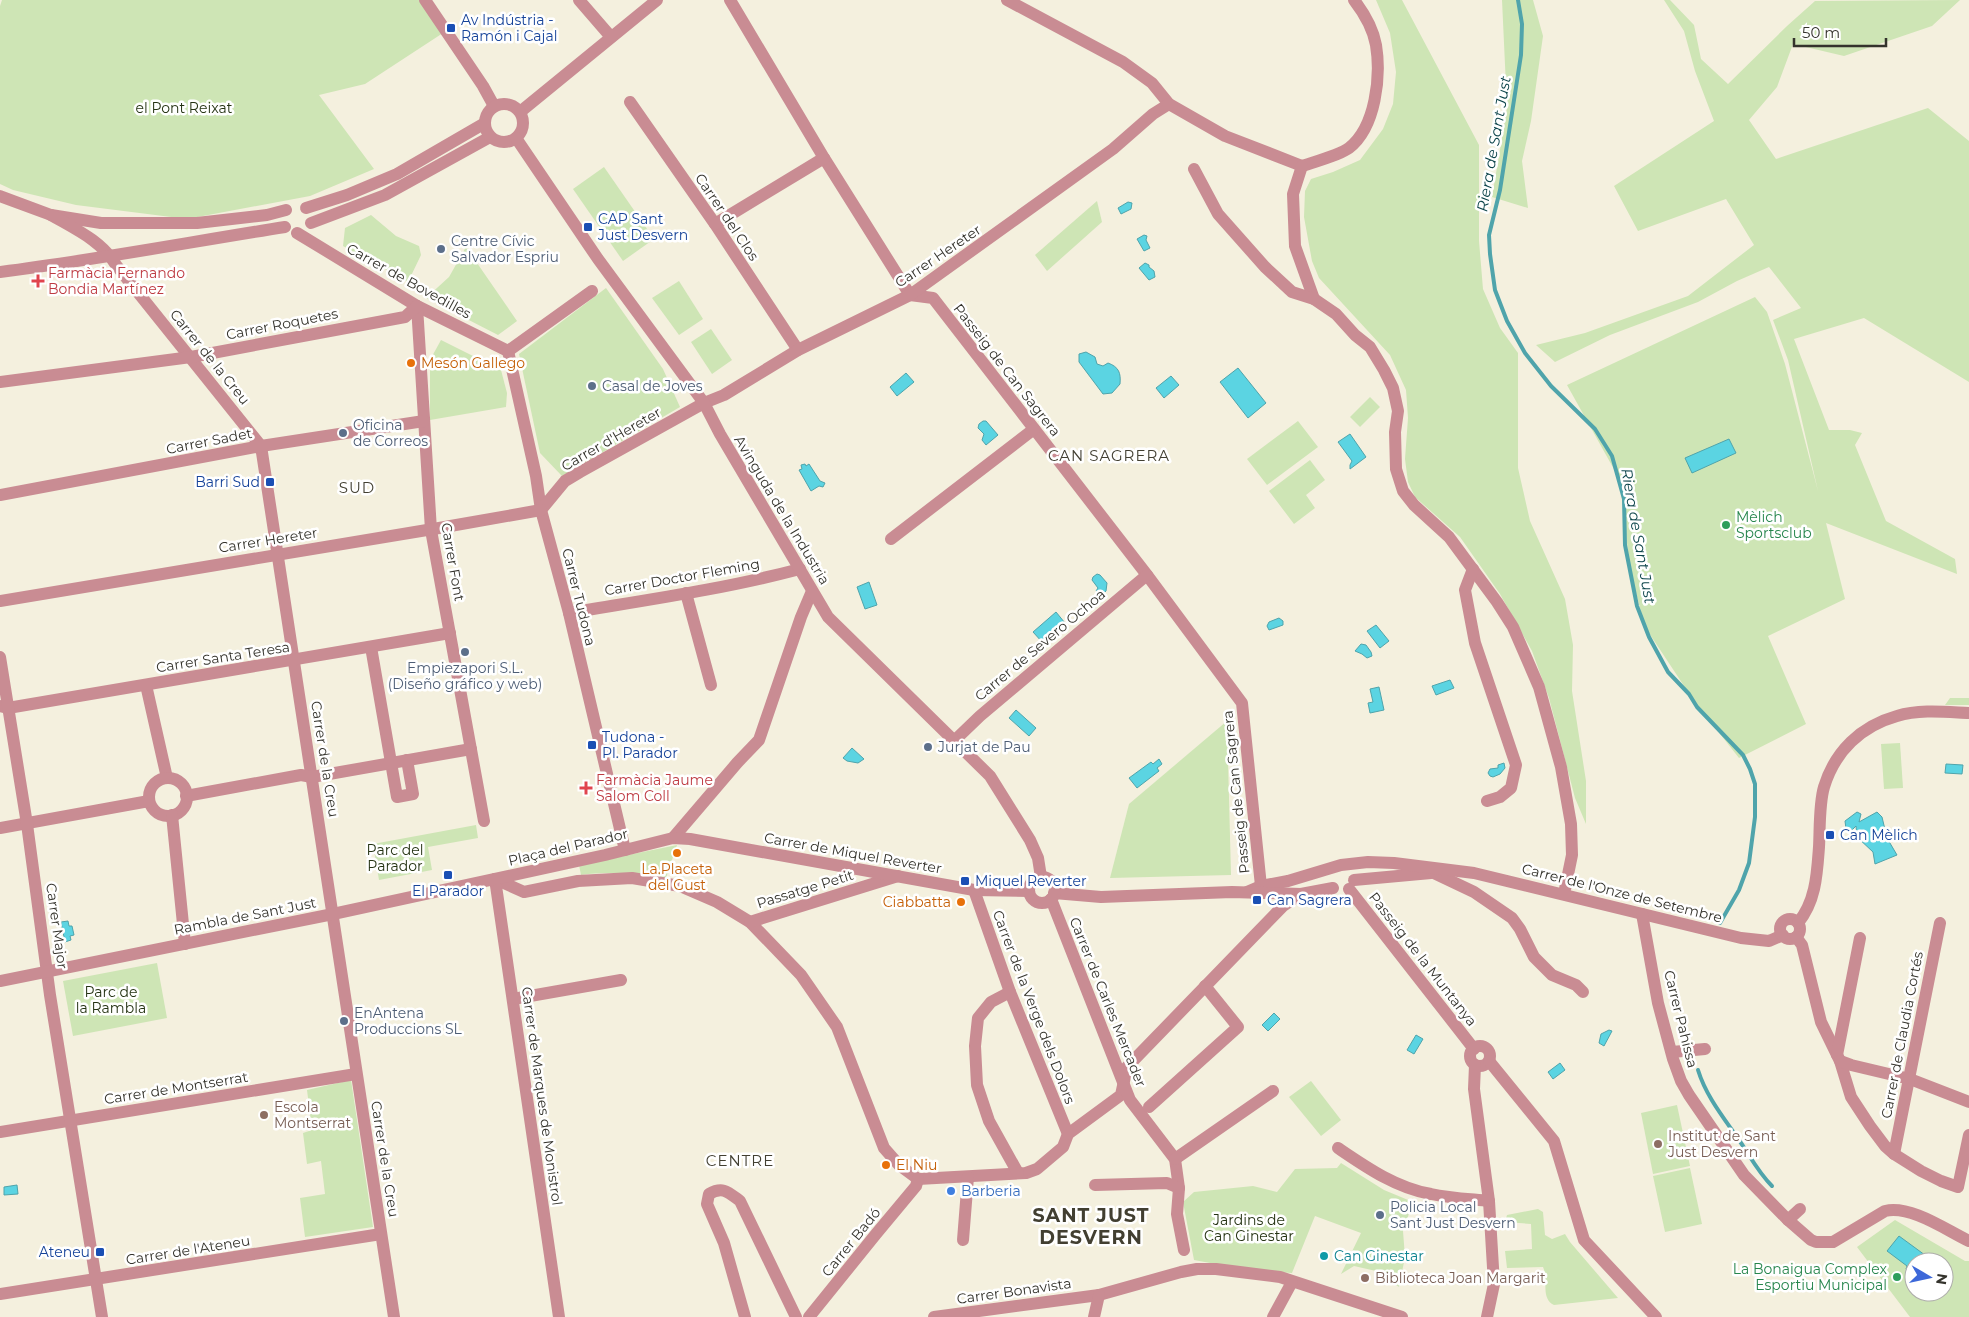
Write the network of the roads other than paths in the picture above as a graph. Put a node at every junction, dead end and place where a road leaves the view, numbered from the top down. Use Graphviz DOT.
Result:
graph roads {
  1 [pos="425,0"];
  2 [pos="579,0"];
  3 [pos="657,0"];
  4 [pos="730,0"];
  5 [pos="1007,0"];
  6 [pos="1354,0"];
  7 [pos="611,37"];
  8 [pos="630,102"];
  9 [pos="1169,104"];
  10 [pos="494,106"];
  11 [pos="520,112"];
  12 [pos="485,123"];
  13 [pos="490,137"];
  14 [pos="516,138"];
  15 [pos="824,158"];
  16 [pos="1302,166"];
  17 [pos="1194,169"];
  18 [pos="0,196"];
  19 [pos="306,208"];
  20 [pos="286,210"];
  21 [pos="51,215"];
  22 [pos="311,223"];
  23 [pos="715,224"];
  24 [pos="285,227"];
  25 [pos="297,234"];
  26 [pos="110,254"];
  27 [pos="0,272"];
  28 [pos="592,291"];
  29 [pos="910,295"];
  30 [pos="1314,299"];
  31 [pos="417,306"];
  32 [pos="798,350"];
  33 [pos="508,351"];
  34 [pos="191,357"];
  35 [pos="0,382"];
  36 [pos="704,403"];
  37 [pos="424,421"];
  38 [pos="1034,429"];
  39 [pos="261,446"];
  40 [pos="0,495"];
  41 [pos="541,510"];
  42 [pos="431,530"];
  43 [pos="891,539"];
  44 [pos="278,554"];
  45 [pos="800,569"];
  46 [pos="1473,569"];
  47 [pos="1146,575"];
  48 [pos="812,591"];
  49 [pos="686,593"];
  50 [pos="0,600"];
  51 [pos="569,613"];
  52 [pos="450,633"];
  53 [pos="372,647"];
  54 [pos="0,657"];
  55 [pos="294,661"];
  56 [pos="146,685"];
  57 [pos="711,685"];
  58 [pos="4,707"];
  59 [pos="1969,713"];
  60 [pos="954,741"];
  61 [pos="471,749"];
  62 [pos="407,760"];
  63 [pos="392,763"];
  64 [pos="312,777"];
  65 [pos="167,778"];
  66 [pos="186,796"];
  67 [pos="149,801"];
  68 [pos="1487,801"];
  69 [pos="172,815"];
  70 [pos="484,821"];
  71 [pos="27,824"];
  72 [pos="0,828"];
  73 [pos="673,838"];
  74 [pos="625,850"];
  75 [pos="566,864"];
  76 [pos="1336,867"];
  77 [pos="1453,871"];
  78 [pos="1434,873"];
  79 [pos="898,876"];
  80 [pos="1041,877"];
  81 [pos="495,879"];
  82 [pos="578,881"];
  83 [pos="1351,884"];
  84 [pos="1262,886"];
  85 [pos="1333,888"];
  86 [pos="974,890"];
  87 [pos="1028,890"];
  88 [pos="1247,892"];
  89 [pos="1301,894"];
  90 [pos="1564,894"];
  91 [pos="1052,896"];
  92 [pos="332,914"];
  93 [pos="1642,914"];
  94 [pos="750,922"];
  95 [pos="1798,923"];
  96 [pos="1940,923"];
  97 [pos="1783,935"];
  98 [pos="1796,937"];
  99 [pos="1860,938"];
  100 [pos="185,944"];
  101 [pos="48,971"];
  102 [pos="621,980"];
  103 [pos="0,981"];
  104 [pos="1205,986"];
  105 [pos="1010,992"];
  106 [pos="1583,992"];
  107 [pos="514,999"];
  108 [pos="1474,1049"];
  109 [pos="1706,1049"];
  110 [pos="1672,1052"];
  111 [pos="1839,1058"];
  112 [pos="1489,1061"];
  113 [pos="1475,1065"];
  114 [pos="356,1074"];
  115 [pos="1910,1079"];
  116 [pos="1124,1081"];
  117 [pos="1273,1091"];
  118 [pos="1969,1102"];
  119 [pos="1149,1108"];
  120 [pos="71,1120"];
  121 [pos="0,1132"];
  122 [pos="1068,1134"];
  123 [pos="1969,1135"];
  124 [pos="1338,1148"];
  125 [pos="1894,1154"];
  126 [pos="1175,1159"];
  127 [pos="1018,1173"];
  128 [pos="968,1176"];
  129 [pos="915,1179"];
  130 [pos="1095,1185"];
  131 [pos="1179,1188"];
  132 [pos="1489,1201"];
  133 [pos="1800,1209"];
  134 [pos="1788,1220"];
  135 [pos="381,1234"];
  136 [pos="963,1240"];
  137 [pos="1969,1241"];
  138 [pos="1184,1250"];
  139 [pos="96,1279"];
  140 [pos="1292,1282"];
  141 [pos="0,1294"];
  142 [pos="1099,1295"];
  143 [pos="102,1317"];
  144 [pos="394,1317"];
  145 [pos="559,1317"];
  146 [pos="745,1317"];
  147 [pos="796,1317"];
  148 [pos="809,1317"];
  149 [pos="939,1317"];
  150 [pos="1094,1317"];
  151 [pos="1273,1317"];
  152 [pos="1402,1317"];
  153 [pos="1487,1317"];
  154 [pos="1656,1317"];
  1 -- 10 [label="street"];
  2 -- 7 [label="street"];
  3 -- 7 [label="street"];
  4 -- 15 [label="street"];
  5 -- 9 [label="street"];
  6 -- 16 [label="street"];
  7 -- 11 [label="street"];
  8 -- 23 [label="street, Carrer del Clos"];
  9 -- 16 [label="street"];
  9 -- 29 [label="street, Carrer Hereter"];
  10 -- 11 [label="street"];
  10 -- 12 [label="street"];
  11 -- 14 [label="street"];
  12 -- 13 [label="street"];
  12 -- 19 [label="street"];
  13 -- 14 [label="street"];
  13 -- 22 [label="street"];
  14 -- 36 [label="street, Avinguda de la Industria"];
  15 -- 23 [label="street"];
  15 -- 29 [label="street"];
  16 -- 30 [label="street"];
  17 -- 30 [label="street"];
  18 -- 21 [label="street"];
  19 -- 20 [label="street"];
  19 -- 22 [label="street"];
  20 -- 21 [label="street"];
  20 -- 24 [label="street"];
  21 -- 26 [label="street, Carrer de la Creu"];
  22 -- 25 [label="street"];
  23 -- 32 [label="street, Carrer del Clos"];
  24 -- 25 [label="street"];
  24 -- 26 [label="street"];
  25 -- 31 [label="street, Carrer de Bovedilles"];
  26 -- 27 [label="street"];
  26 -- 34 [label="street, Carrer de la Creu"];
  28 -- 33 [label="street"];
  29 -- 32 [label="street, Carrer Hereter"];
  29 -- 38 [label="street, Passeig de Can Sagrera"];
  30 -- 46 [label="street"];
  31 -- 33 [label="street, Carrer de Bovedilles"];
  31 -- 34 [label="street, Carrer Roquetes"];
  31 -- 37 [label="street, Carrer Font"];
  32 -- 36 [label="street, Carrer Hereter"];
  33 -- 41 [label="street, Carrer Tudona"];
  34 -- 35 [label="street, Carrer Roquetes"];
  34 -- 39 [label="street, Carrer de la Creu"];
  36 -- 41 [label="street, Carrer d'Hereter"];
  36 -- 45 [label="street, Avinguda de la Industria"];
  37 -- 39 [label="street, Carrer Sadet"];
  37 -- 42 [label="street, Carrer Font"];
  38 -- 43 [label="street"];
  38 -- 47 [label="street, Passeig de Can Sagrera"];
  39 -- 40 [label="street, Carrer Sadet"];
  39 -- 44 [label="street, Carrer de la Creu"];
  41 -- 42 [label="street, Carrer Hereter"];
  41 -- 51 [label="street, Carrer Tudona"];
  42 -- 44 [label="street, Carrer Hereter"];
  42 -- 52 [label="street, Carrer Font"];
  44 -- 50 [label="street, Carrer Hereter"];
  44 -- 55 [label="street, Carrer de la Creu"];
  45 -- 48 [label="street, Avinguda de la Industria"];
  45 -- 49 [label="street, Carrer Doctor Fleming"];
  46 -- 68 [label="street"];
  46 -- 90 [label="street"];
  47 -- 60 [label="street, Carrer de Severo Ochoa"];
  47 -- 84 [label="street, Passeig de Can Sagrera"];
  48 -- 60 [label="street, Avinguda de la Industria"];
  48 -- 73 [label="street"];
  49 -- 51 [label="street, Carrer Doctor Fleming"];
  49 -- 57 [label="street"];
  51 -- 74 [label="street, Carrer Tudona"];
  52 -- 53 [label="street, Carrer Santa Teresa"];
  52 -- 61 [label="street, Carrer Font"];
  53 -- 55 [label="street, Carrer Santa Teresa"];
  53 -- 63 [label="street"];
  54 -- 58 [label="street, Carrer Major"];
  55 -- 56 [label="street, Carrer Santa Teresa"];
  55 -- 64 [label="street, Carrer de la Creu"];
  56 -- 58 [label="street, Carrer Santa Teresa"];
  56 -- 65 [label="street"];
  58 -- 71 [label="street, Carrer Major"];
  59 -- 95 [label="street"];
  60 -- 80 [label="street, Avinguda de la Industria"];
  61 -- 62 [label="street"];
  61 -- 70 [label="street, Carrer Font"];
  62 -- 63 [label="street"];
  62 -- 63 [label="street"];
  63 -- 64 [label="street"];
  64 -- 66 [label="street"];
  64 -- 92 [label="street, Carrer de la Creu"];
  65 -- 66 [label="street"];
  65 -- 67 [label="street"];
  66 -- 69 [label="street"];
  67 -- 69 [label="street"];
  67 -- 71 [label="street"];
  69 -- 100 [label="street"];
  71 -- 72 [label="street"];
  71 -- 101 [label="street, Carrer Major"];
  73 -- 74 [label="street, Plaça del Parador"];
  73 -- 79 [label="street, Carrer de Miquel Reverter"];
  74 -- 75 [label="street, Plaça del Parador"];
  75 -- 81 [label="street, Plaça del Parador"];
  75 -- 82 [label="street"];
  76 -- 77 [label="street, Carrer de l'Onze de Setembre"];
  76 -- 83 [label="street"];
  76 -- 84 [label="street"];
  76 -- 85 [label="street"];
  77 -- 78 [label="street, Carrer de l'Onze de Setembre"];
  77 -- 90 [label="street, Carrer de l'Onze de Setembre"];
  78 -- 83 [label="street, Carrer de l'Onze de Setembre"];
  78 -- 106 [label="street"];
  79 -- 86 [label="street, Carrer de Miquel Reverter"];
  79 -- 94 [label="street, Passatge Petit"];
  80 -- 87 [label="street"];
  80 -- 91 [label="street"];
  81 -- 82 [label="street"];
  81 -- 92 [label="street, Rambla de Sant Just"];
  81 -- 107 [label="street, Carrer de Marques de Monistrol"];
  82 -- 94 [label="street"];
  83 -- 85 [label="street"];
  83 -- 108 [label="street, Passeig de la Muntanya"];
  84 -- 88 [label="street"];
  85 -- 89 [label="street"];
  86 -- 87 [label="street, Carrer de Miquel Reverter"];
  86 -- 105 [label="street, Carrer de la Verge dels Dolors"];
  87 -- 91 [label="street"];
  88 -- 89 [label="street"];
  88 -- 91 [label="street"];
  89 -- 104 [label="street"];
  90 -- 93 [label="street, Carrer de l'Onze de Setembre"];
  91 -- 116 [label="street, Carrer de Carles Mercader"];
  92 -- 100 [label="street, Rambla de Sant Just"];
  92 -- 114 [label="street, Carrer de la Creu"];
  93 -- 97 [label="street, Carrer de l'Onze de Setembre"];
  93 -- 110 [label="street, Carrer Pahissa"];
  94 -- 129 [label="street"];
  95 -- 97 [label="street"];
  95 -- 98 [label="street"];
  96 -- 115 [label="street, Carrer de Claudia Cortés"];
  97 -- 98 [label="street"];
  98 -- 111 [label="street"];
  99 -- 111 [label="street"];
  100 -- 101 [label="street, Rambla de Sant Just"];
  101 -- 103 [label="street, Rambla de Sant Just"];
  101 -- 120 [label="street, Carrer Major"];
  102 -- 107 [label="street"];
  104 -- 116 [label="street"];
  104 -- 119 [label="street"];
  105 -- 122 [label="street, Carrer de la Verge dels Dolors"];
  105 -- 127 [label="street"];
  107 -- 145 [label="street, Carrer de Marques de Monistrol"];
  108 -- 112 [label="street"];
  108 -- 113 [label="street"];
  109 -- 110 [label="street"];
  110 -- 134 [label="street, Carrer Pahissa"];
  111 -- 115 [label="street"];
  111 -- 125 [label="street"];
  112 -- 113 [label="street"];
  112 -- 154 [label="street"];
  113 -- 132 [label="street"];
  114 -- 120 [label="street, Carrer de Montserrat"];
  114 -- 135 [label="street, Carrer de la Creu"];
  115 -- 118 [label="street"];
  115 -- 125 [label="street, Carrer de Claudia Cortés"];
  116 -- 122 [label="street"];
  116 -- 126 [label="street, Carrer de Carles Mercader"];
  117 -- 126 [label="street"];
  120 -- 121 [label="street, Carrer de Montserrat"];
  120 -- 139 [label="street, Carrer Major"];
  122 -- 127 [label="street"];
  123 -- 125 [label="street"];
  124 -- 132 [label="street"];
  126 -- 131 [label="street, Carrer de Carles Mercader"];
  127 -- 128 [label="street"];
  128 -- 129 [label="street"];
  128 -- 136 [label="street"];
  129 -- 148 [label="street, Carrer Badó"];
  130 -- 131 [label="street"];
  131 -- 138 [label="street, Carrer de Carles Mercader"];
  132 -- 153 [label="street"];
  133 -- 134 [label="street"];
  134 -- 137 [label="street, Carrer Pahissa"];
  135 -- 139 [label="street, Carrer de l'Ateneu"];
  135 -- 144 [label="street, Carrer de la Creu"];
  139 -- 141 [label="street, Carrer de l'Ateneu"];
  139 -- 143 [label="street, Carrer Major"];
  140 -- 142 [label="street, Carrer Bonavista"];
  140 -- 151 [label="street"];
  140 -- 152 [label="street"];
  142 -- 149 [label="street, Carrer Bonavista"];
  142 -- 150 [label="street"];
  146 -- 147 [label="street"];
}
